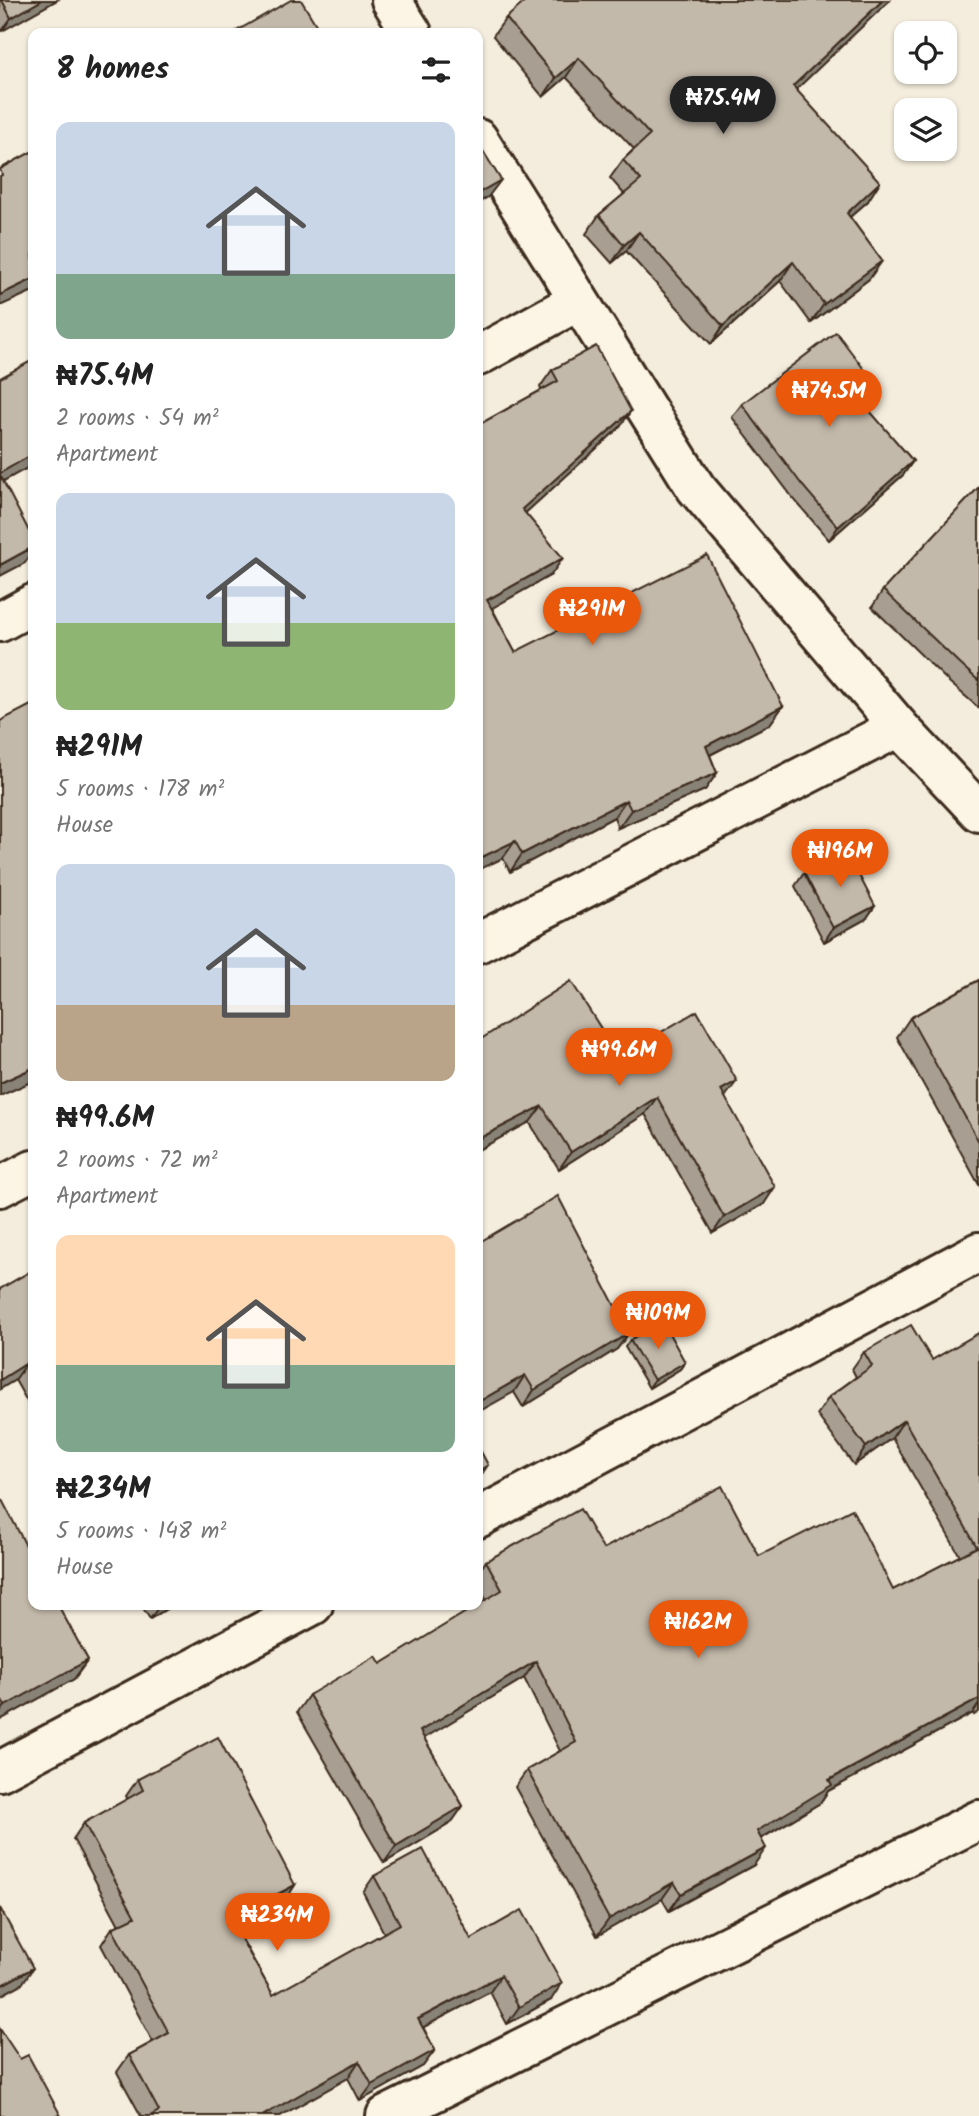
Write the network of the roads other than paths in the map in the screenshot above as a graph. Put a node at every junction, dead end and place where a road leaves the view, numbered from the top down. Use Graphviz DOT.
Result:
graph roads {
  1 [pos="391,0"];
  2 [pos="409,28"];
  3 [pos="483,147"];
  4 [pos="578,300"];
  5 [pos="483,353"];
  6 [pos="28,607"];
  7 [pos="0,622"];
  8 [pos="899,727"];
  9 [pos="979,812"];
  10 [pos="483,940"];
  11 [pos="28,1173"];
  12 [pos="0,1187"];
  13 [pos="979,1252"];
  14 [pos="483,1515"];
  15 [pos="304,1610"];
  16 [pos="0,1771"];
  17 [pos="979,1821"];
  18 [pos="386,2116"];
  1 -- 2 [label="street"];
  3 -- 4 [label="street"];
  4 -- 5 [label="street"];
  4 -- 8 [label="street"];
  6 -- 7 [label="street"];
  8 -- 9 [label="street"];
  8 -- 10 [label="street"];
  11 -- 12 [label="street"];
  13 -- 14 [label="street"];
  15 -- 16 [label="street"];
  17 -- 18 [label="street"];
}
